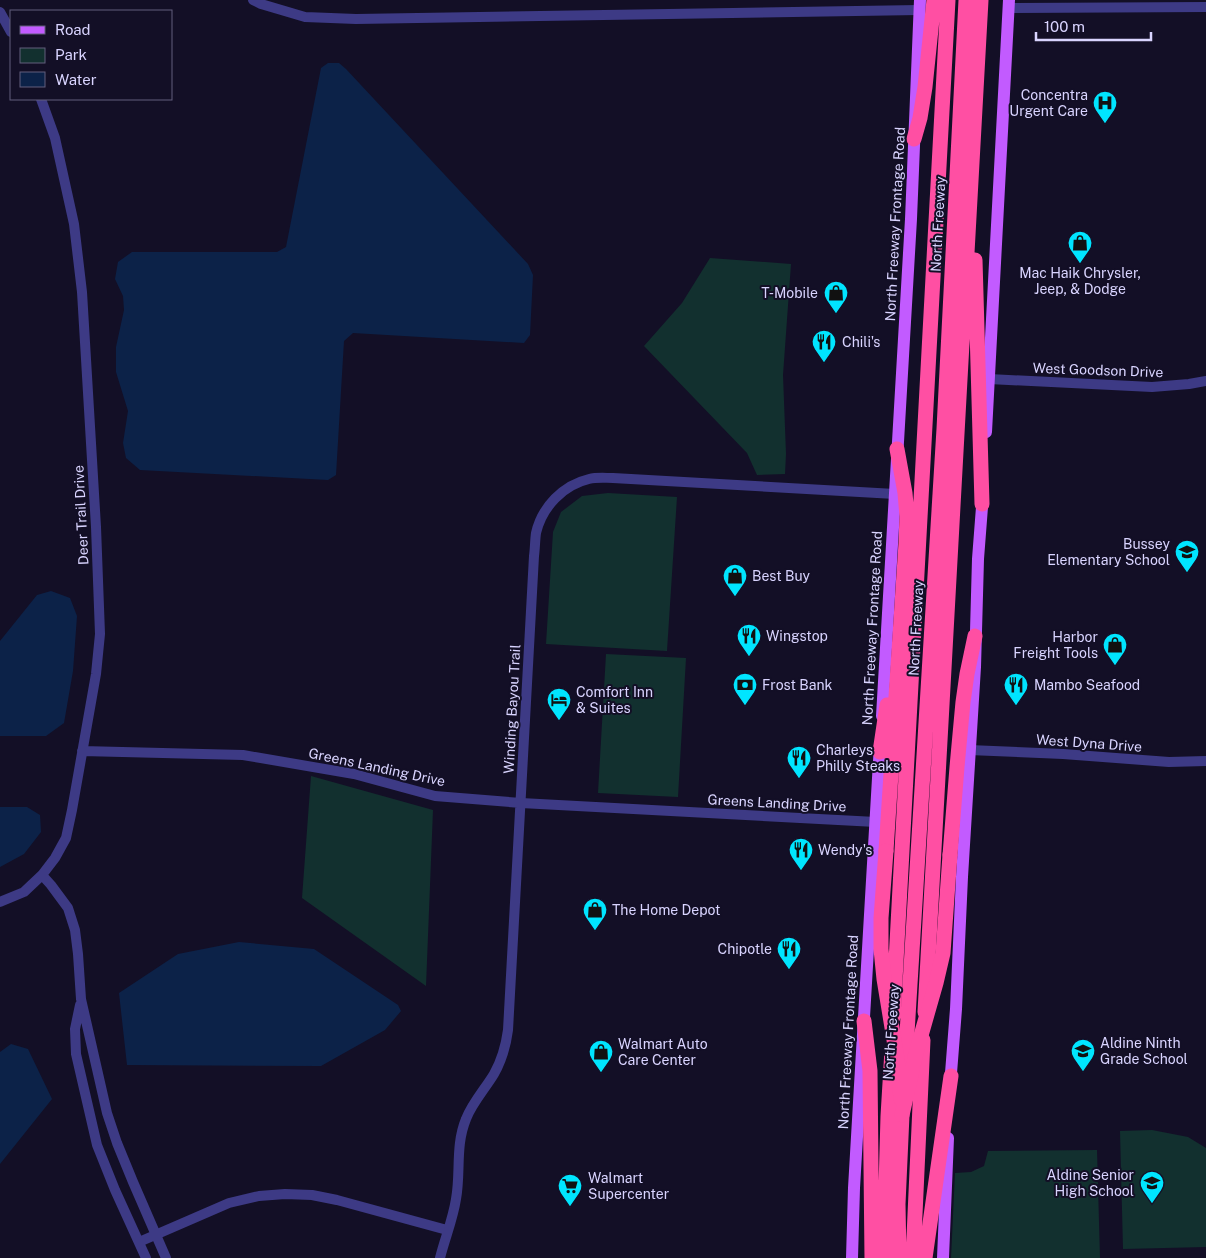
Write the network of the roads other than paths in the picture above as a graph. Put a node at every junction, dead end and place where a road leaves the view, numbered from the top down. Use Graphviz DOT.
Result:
graph roads {
  1 [pos="253,0"];
  2 [pos="934,0"];
  3 [pos="948,0"];
  4 [pos="966,0"];
  5 [pos="981,0"];
  6 [pos="1009,4"];
  7 [pos="920,5"];
  8 [pos="1206,7"];
  9 [pos="0,12"];
  10 [pos="10,30"];
  11 [pos="41,100"];
  12 [pos="914,139"];
  13 [pos="968,237"];
  14 [pos="989,379"];
  15 [pos="1206,381"];
  16 [pos="897,449"];
  17 [pos="895,494"];
  18 [pos="982,504"];
  19 [pos="902,604"];
  20 [pos="975,636"];
  21 [pos="970,750"];
  22 [pos="82,751"];
  23 [pos="880,752"];
  24 [pos="1206,761"];
  25 [pos="521,803"];
  26 [pos="876,822"];
  27 [pos="42,875"];
  28 [pos="0,902"];
  29 [pos="81,999"];
  30 [pos="864,1021"];
  31 [pos="951,1076"];
  32 [pos="902,1116"];
  33 [pos="447,1230"];
  34 [pos="156,1235"];
  35 [pos="139,1242"];
  36 [pos="146,1258"];
  37 [pos="166,1258"];
  38 [pos="440,1258"];
  39 [pos="852,1258"];
  40 [pos="872,1258"];
  41 [pos="884,1258"];
  42 [pos="899,1258"];
  43 [pos="913,1258"];
  44 [pos="925,1258"];
  45 [pos="943,1258"];
  1 -- 7 [label="street"];
  2 -- 12 [label="highway"];
  3 -- 41 [label="highway, North Freeway"];
  4 -- 32 [label="highway, North Freeway, bridge"];
  5 -- 13 [label="highway"];
  6 -- 8 [label="street"];
  6 -- 14 [label="main road"];
  7 -- 12 [label="main road, North Freeway Frontage Road"];
  9 -- 10 [label="street"];
  11 -- 22 [label="street, Deer Trail Drive"];
  12 -- 16 [label="main road, North Freeway Frontage Road"];
  13 -- 18 [label="highway"];
  13 -- 43 [label="highway"];
  14 -- 15 [label="street, West Goodson Drive"];
  14 -- 18 [label="main road"];
  16 -- 17 [label="main road, North Freeway Frontage Road"];
  16 -- 19 [label="highway"];
  17 -- 23 [label="main road, North Freeway Frontage Road"];
  17 -- 25 [label="street, Winding Bayou Trail"];
  18 -- 20 [label="main road"];
  19 -- 23 [label="highway"];
  19 -- 32 [label="highway, bridge"];
  20 -- 21 [label="main road"];
  20 -- 32 [label="highway, bridge"];
  21 -- 24 [label="street, West Dyna Drive"];
  21 -- 31 [label="main road"];
  22 -- 25 [label="street, Greens Landing Drive"];
  22 -- 27 [label="street, Deer Trail Drive"];
  23 -- 26 [label="main road, North Freeway Frontage Road"];
  25 -- 26 [label="street, Greens Landing Drive"];
  25 -- 33 [label="street, Winding Bayou Trail"];
  26 -- 30 [label="main road, North Freeway Frontage Road"];
  27 -- 28 [label="street, Deer Trail Drive"];
  27 -- 29 [label="street"];
  29 -- 34 [label="street"];
  29 -- 35 [label="street"];
  30 -- 39 [label="main road, North Freeway Frontage Road"];
  30 -- 40 [label="highway"];
  31 -- 44 [label="highway"];
  31 -- 45 [label="main road"];
  32 -- 42 [label="highway, North Freeway"];
  33 -- 34 [label="street"];
  33 -- 38 [label="street, Winding Bayou Trail"];
  34 -- 35 [label="street"];
  34 -- 37 [label="street"];
  35 -- 36 [label="street"];
}
